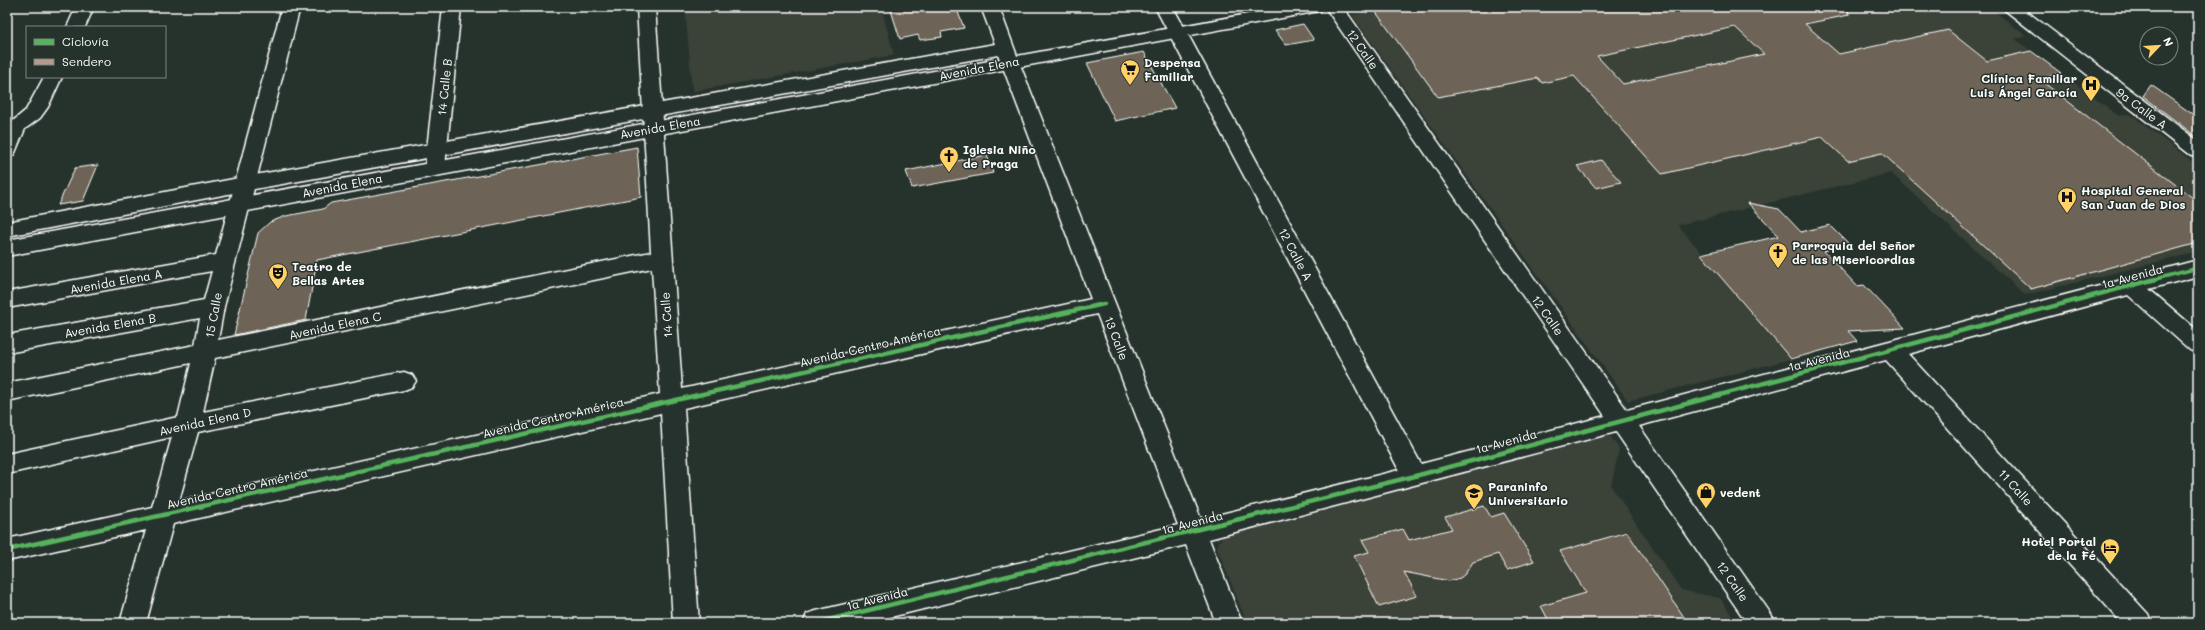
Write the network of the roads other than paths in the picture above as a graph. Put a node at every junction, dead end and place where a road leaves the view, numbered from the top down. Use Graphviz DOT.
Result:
graph roads {
  1 [pos="291,7"];
  2 [pos="452,7"];
  3 [pos="646,7"];
  4 [pos="990,7"];
  5 [pos="1233,7"];
  6 [pos="1314,7"];
  7 [pos="1334,7"];
  8 [pos="2010,7"];
  9 [pos="90,8"];
  10 [pos="1171,19"];
  11 [pos="77,26"];
  12 [pos="1008,55"];
  13 [pos="53,78"];
  14 [pos="33,114"];
  15 [pos="7,118"];
  16 [pos="653,120"];
  17 [pos="7,150"];
  18 [pos="2198,151"];
  19 [pos="436,159"];
  20 [pos="242,195"];
  21 [pos="7,229"];
  22 [pos="7,248"];
  23 [pos="662,258"];
  24 [pos="225,261"];
  25 [pos="2198,268"];
  26 [pos="2132,286"];
  27 [pos="7,300"];
  28 [pos="1104,304"];
  29 [pos="213,307"];
  30 [pos="7,344"];
  31 [pos="2198,344"];
  32 [pos="1892,351"];
  33 [pos="206,352"];
  34 [pos="404,381"];
  35 [pos="7,392"];
  36 [pos="672,401"];
  37 [pos="1621,420"];
  38 [pos="188,424"];
  39 [pos="7,464"];
  40 [pos="1415,476"];
  41 [pos="162,515"];
  42 [pos="1194,532"];
  43 [pos="7,550"];
  44 [pos="133,623"];
  45 [pos="686,623"];
  46 [pos="816,623"];
  47 [pos="1229,623"];
  48 [pos="1762,623"];
  49 [pos="2139,623"];
  1 -- 20 [label="street, 15 Calle"];
  2 -- 19 [label="street, 14 Calle B"];
  3 -- 16 [label="street, 14 Calle"];
  4 -- 12 [label="street, 13 Calle"];
  5 -- 10 [label="street, Avenida Elena"];
  6 -- 10 [label="street, Avenida Elena"];
  7 -- 37 [label="street, 12 Calle"];
  8 -- 18 [label="street, 9a Calle A"];
  9 -- 11 [label="street"];
  10 -- 12 [label="street, Avenida Elena"];
  10 -- 40 [label="street, 12 Calle A"];
  12 -- 16 [label="street, Avenida Elena"];
  12 -- 28 [label="street, 13 Calle"];
  13 -- 14 [label="street"];
  14 -- 15 [label="street"];
  14 -- 17 [label="street"];
  16 -- 19 [label="street, Avenida Elena"];
  16 -- 23 [label="street, 14 Calle"];
  19 -- 20 [label="street, Avenida Elena"];
  20 -- 21 [label="street, Avenida Elena"];
  20 -- 22 [label="street, Avenida Elena"];
  20 -- 24 [label="street, 15 Calle"];
  23 -- 33 [label="street, Avenida Elena C"];
  23 -- 36 [label="street, 14 Calle"];
  24 -- 27 [label="street, Avenida Elena A"];
  24 -- 29 [label="street, 15 Calle"];
  25 -- 26 [label="street, 1a Avenida"];
  26 -- 31 [label="street"];
  26 -- 32 [label="street, 1a Avenida"];
  28 -- 36 [label="street, Avenida Centro América"];
  28 -- 42 [label="street, 13 Calle"];
  29 -- 30 [label="street, Avenida Elena B"];
  29 -- 33 [label="street, 15 Calle"];
  32 -- 37 [label="street, 1a Avenida"];
  32 -- 49 [label="street, 11 Calle"];
  33 -- 35 [label="street, Avenida Elena C"];
  33 -- 38 [label="street, 15 Calle"];
  34 -- 38 [label="street, Avenida Elena D"];
  36 -- 41 [label="street, Avenida Centro América"];
  36 -- 45 [label="street, 14 Calle"];
  37 -- 40 [label="street, 1a Avenida"];
  37 -- 48 [label="street, 12 Calle"];
  38 -- 39 [label="street, Avenida Elena D"];
  38 -- 41 [label="street, 15 Calle"];
  40 -- 42 [label="street, 1a Avenida"];
  41 -- 43 [label="street, Avenida Centro América"];
  41 -- 44 [label="street, 15 Calle"];
  42 -- 46 [label="street, 1a Avenida"];
  42 -- 47 [label="street, 13 Calle"];
}
